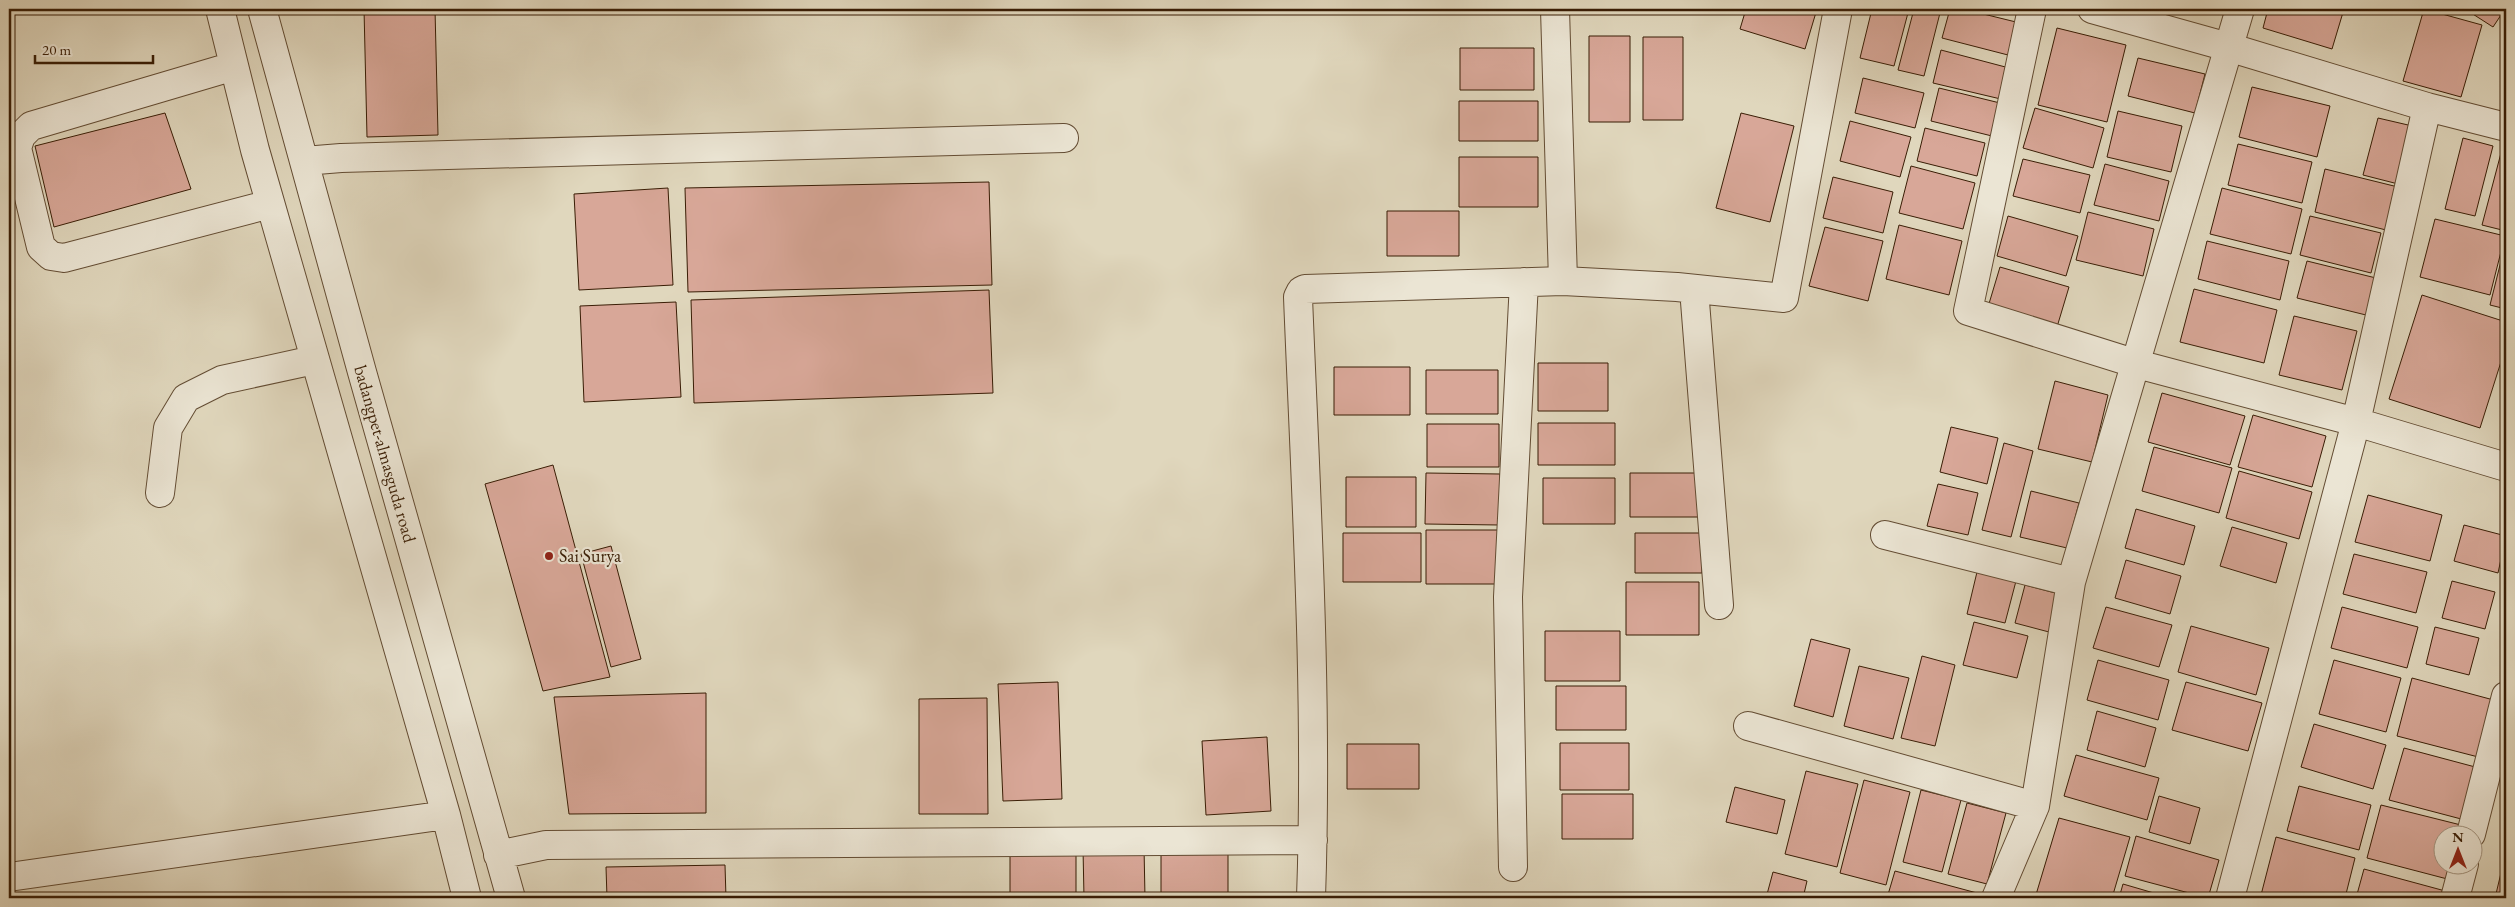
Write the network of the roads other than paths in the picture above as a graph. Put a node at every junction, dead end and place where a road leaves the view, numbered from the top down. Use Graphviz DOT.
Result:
graph roads {
  1 [pos="220,9"];
  2 [pos="262,9"];
  3 [pos="1555,9"];
  4 [pos="1838,9"];
  5 [pos="2032,9"];
  6 [pos="2092,9"];
  7 [pos="2240,9"];
  8 [pos="2228,47"];
  9 [pos="234,66"];
  10 [pos="2427,107"];
  11 [pos="2506,127"];
  12 [pos="1064,138"];
  13 [pos="304,161"];
  14 [pos="270,204"];
  15 [pos="1563,281"];
  16 [pos="1524,282"];
  17 [pos="1694,289"];
  18 [pos="314,360"];
  19 [pos="2137,364"];
  20 [pos="2356,422"];
  21 [pos="2506,467"];
  22 [pos="160,493"];
  23 [pos="1884,535"];
  24 [pos="2071,582"];
  25 [pos="1718,605"];
  26 [pos="2506,696"];
  27 [pos="1748,726"];
  28 [pos="2035,806"];
  29 [pos="446,815"];
  30 [pos="2474,824"];
  31 [pos="1313,840"];
  32 [pos="498,854"];
  33 [pos="1513,867"];
  34 [pos="2461,874"];
  35 [pos="9,877"];
  36 [pos="467,898"];
  37 [pos="511,898"];
  38 [pos="1311,898"];
  39 [pos="1996,898"];
  40 [pos="2230,898"];
  41 [pos="2455,898"];
  1 -- 9 [label="street"];
  2 -- 13 [label="street, badangpet-almasguda road"];
  3 -- 15 [label="street"];
  4 -- 17 [label="street"];
  5 -- 19 [label="street"];
  6 -- 8 [label="street"];
  7 -- 8 [label="street"];
  8 -- 10 [label="street"];
  8 -- 19 [label="street"];
  9 -- 14 [label="street"];
  9 -- 14 [label="street"];
  10 -- 11 [label="street"];
  10 -- 20 [label="street"];
  12 -- 13 [label="street"];
  13 -- 32 [label="street, badangpet-almasguda road"];
  14 -- 18 [label="street"];
  15 -- 16 [label="street"];
  15 -- 17 [label="street"];
  16 -- 31 [label="street"];
  16 -- 33 [label="street"];
  17 -- 25 [label="street"];
  18 -- 22 [label="street"];
  18 -- 29 [label="street"];
  19 -- 20 [label="street"];
  19 -- 24 [label="street"];
  20 -- 21 [label="street"];
  20 -- 40 [label="street"];
  23 -- 24 [label="street"];
  24 -- 28 [label="street"];
  26 -- 30 [label="street"];
  27 -- 28 [label="street"];
  28 -- 39 [label="street"];
  29 -- 35 [label="street"];
  29 -- 36 [label="street"];
  31 -- 32 [label="street"];
  31 -- 38 [label="street"];
  32 -- 37 [label="street, badangpet-almasguda road"];
  34 -- 41 [label="street"];
}
